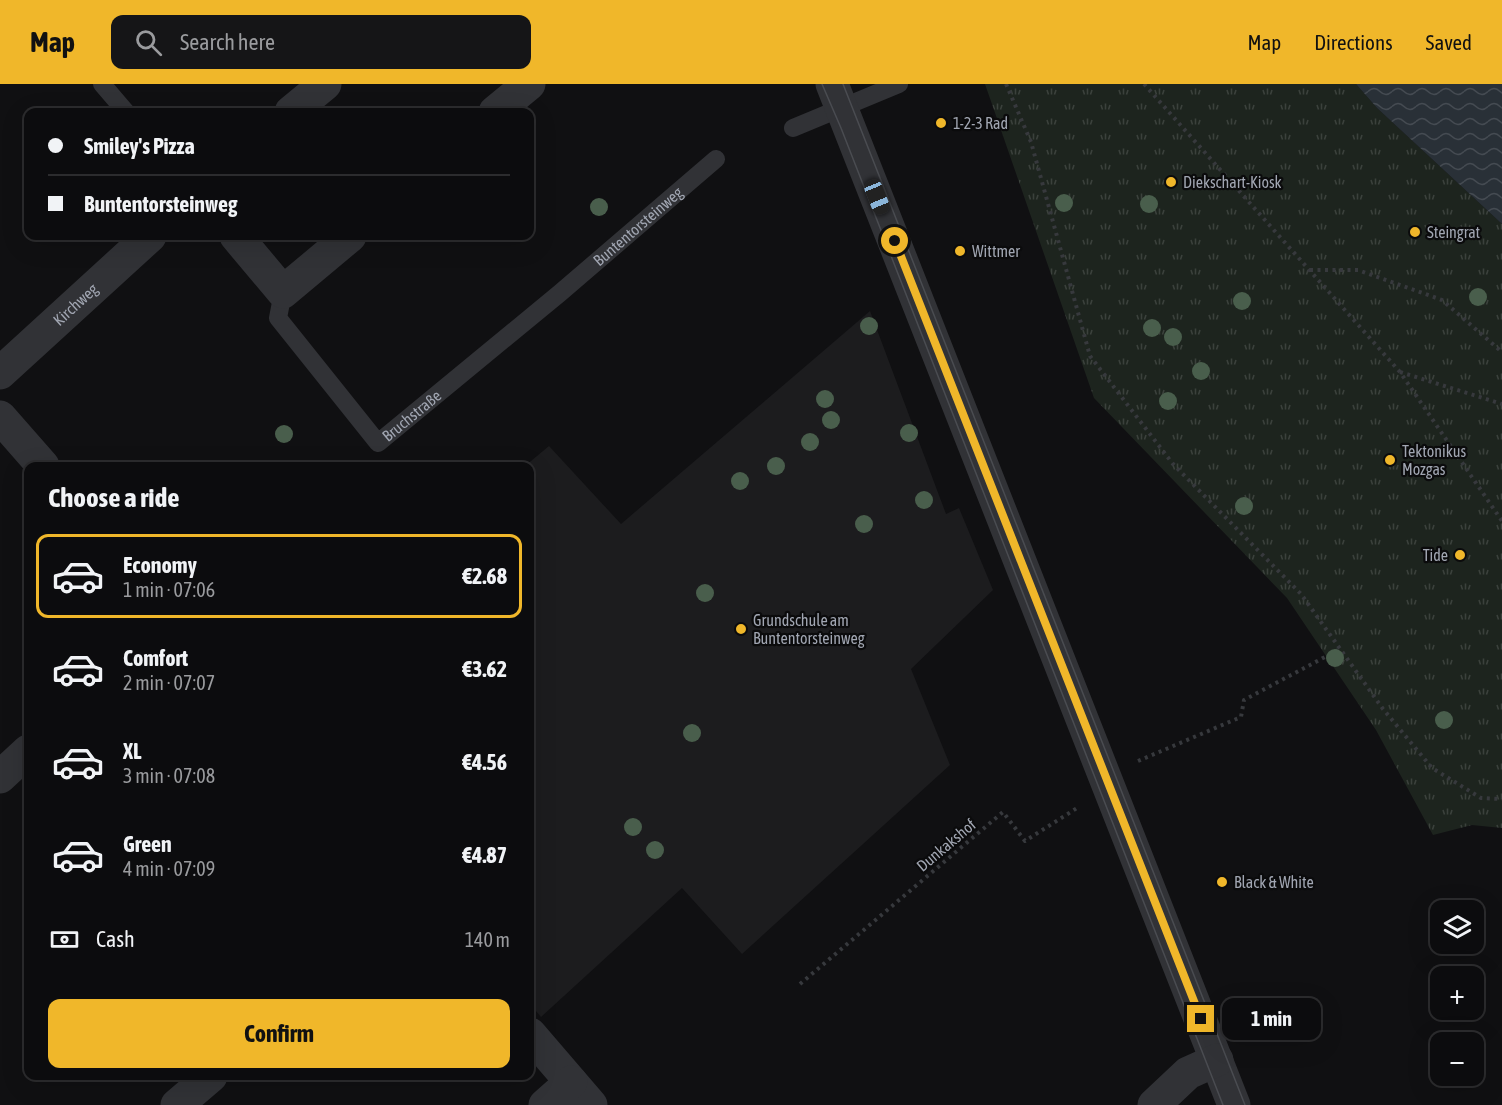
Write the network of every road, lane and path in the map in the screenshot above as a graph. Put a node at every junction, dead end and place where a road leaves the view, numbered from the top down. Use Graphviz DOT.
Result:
graph roads {
  1 [pos="102,84"];
  2 [pos="325,84"];
  3 [pos="529,84"];
  4 [pos="899,84"];
  5 [pos="1006,84"];
  6 [pos="1144,84"];
  7 [pos="837,96"];
  8 [pos="123,108"];
  9 [pos="296,108"];
  10 [pos="500,108"];
  11 [pos="793,129"];
  12 [pos="716,159"];
  13 [pos="146,240"];
  14 [pos="239,240"];
  15 [pos="345,240"];
  16 [pos="1309,270"];
  17 [pos="283,292"];
  18 [pos="560,293"];
  19 [pos="1502,352"];
  20 [pos="1400,372"];
  21 [pos="0,373"];
  22 [pos="1502,404"];
  23 [pos="0,417"];
  24 [pos="39,462"];
  25 [pos="1502,521"];
  26 [pos="1340,649"];
  27 [pos="24,755"];
  28 [pos="0,777"];
  29 [pos="1108,783"];
  30 [pos="1502,799"];
  31 [pos="800,984"];
  32 [pos="534,1039"];
  33 [pos="1217,1060"];
  34 [pos="206,1080"];
  35 [pos="581,1094"];
  36 [pos="177,1105"];
  37 [pos="545,1105"];
  38 [pos="1154,1105"];
  39 [pos="1234,1105"];
  1 -- 8 [label="lane"];
  2 -- 9 [label="street"];
  3 -- 10 [label="street"];
  4 -- 7 [label="lane"];
  5 -- 26 [label="path"];
  6 -- 16 [label="path"];
  7 -- 11 [label="lane"];
  7 -- 29 [label="street"];
  12 -- 18 [label="lane, Buntentorsteinweg"];
  13 -- 21 [label="street, Kirchweg"];
  14 -- 17 [label="street"];
  15 -- 17 [label="street"];
  16 -- 19 [label="path"];
  16 -- 20 [label="path"];
  17 -- 18 [label="lane, Bruchstraße"];
  20 -- 22 [label="path"];
  20 -- 25 [label="path"];
  23 -- 24 [label="street"];
  26 -- 29 [label="path"];
  26 -- 30 [label="path"];
  27 -- 28 [label="street"];
  29 -- 31 [label="path, Dunkakshof"];
  29 -- 33 [label="street"];
  32 -- 35 [label="street"];
  33 -- 38 [label="street"];
  33 -- 39 [label="street"];
  34 -- 36 [label="street"];
  35 -- 37 [label="street"];
}
